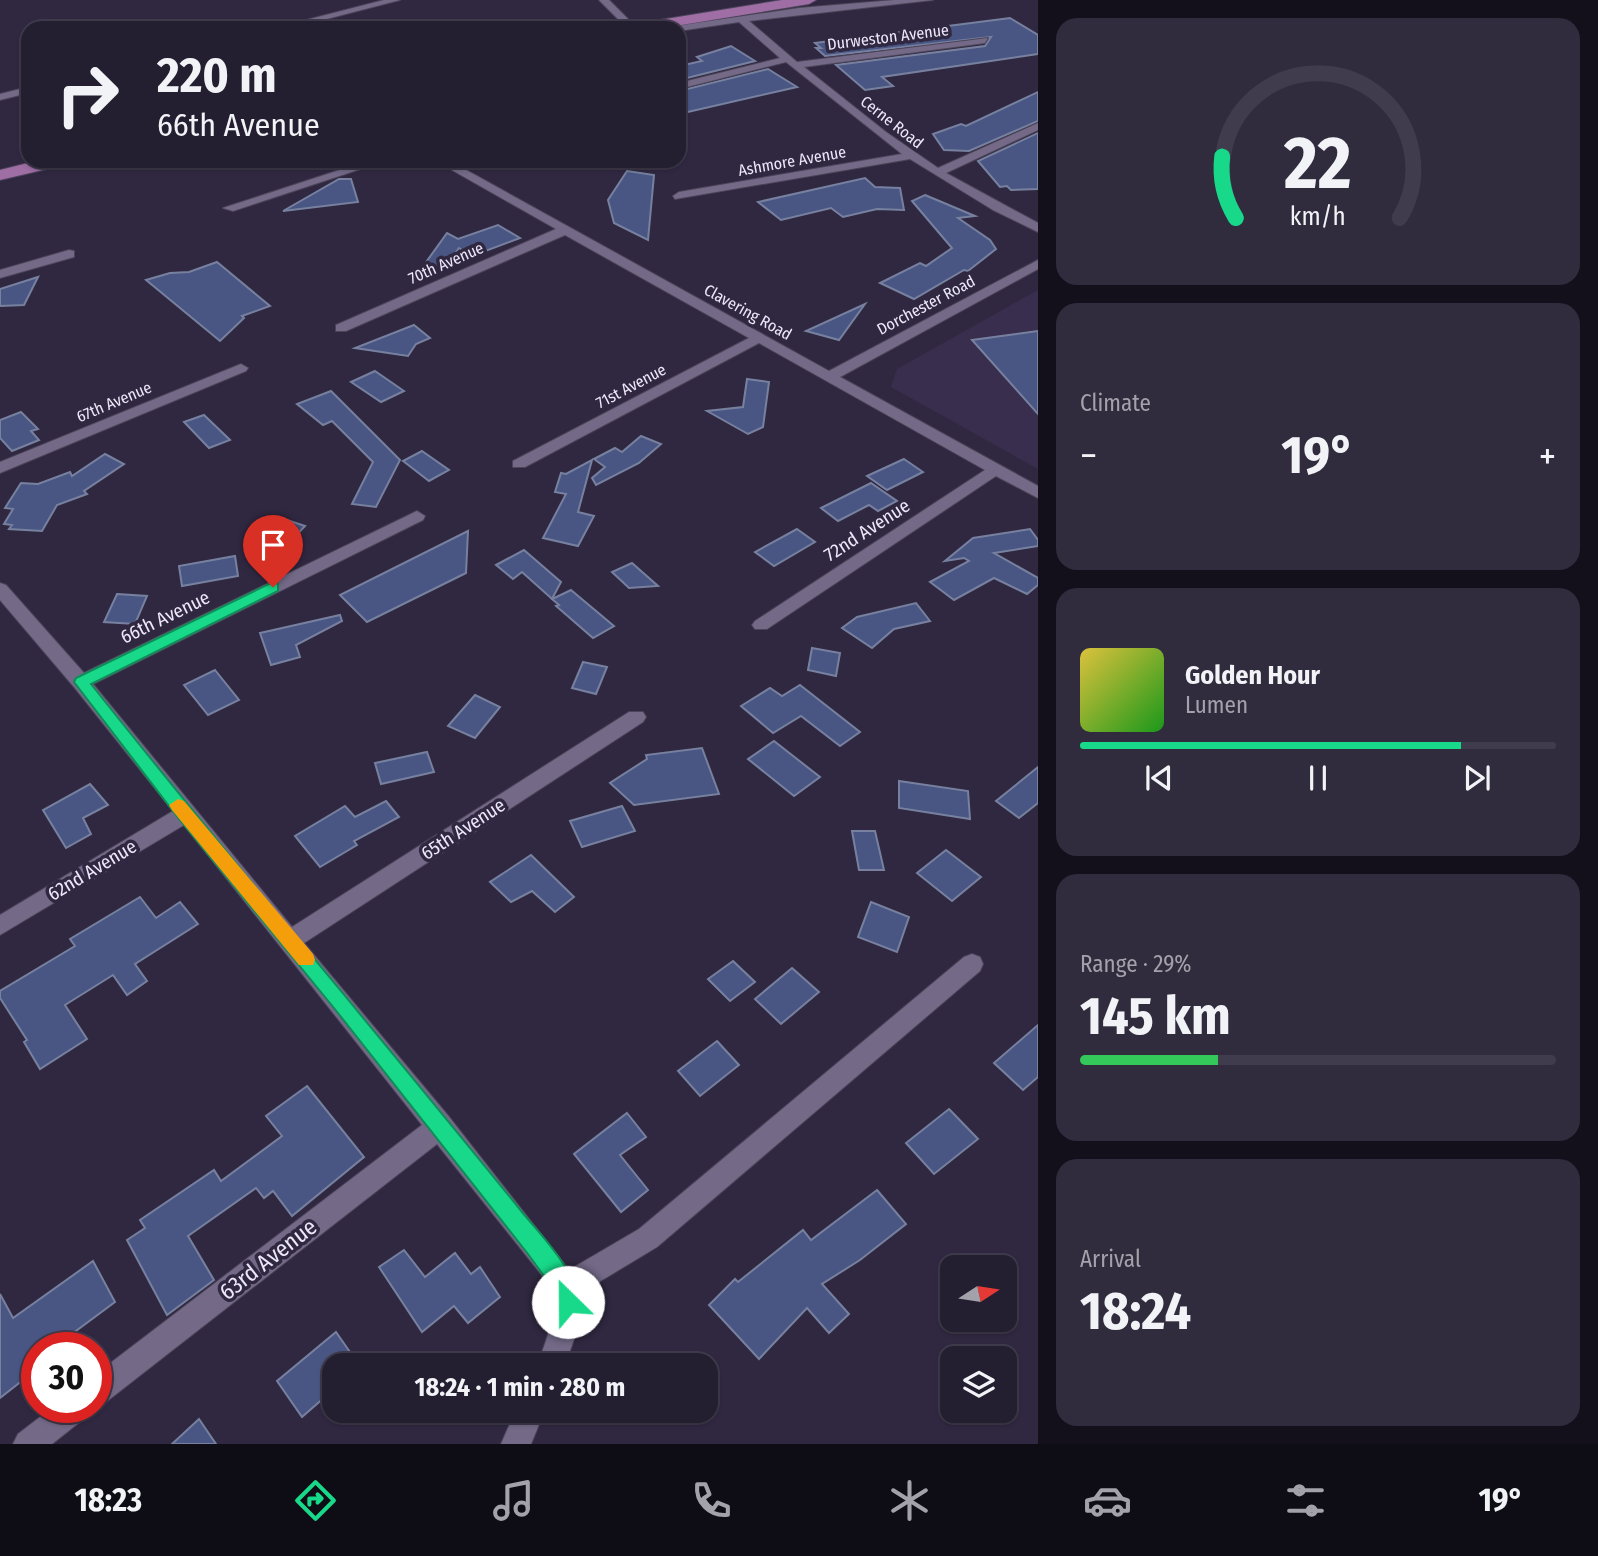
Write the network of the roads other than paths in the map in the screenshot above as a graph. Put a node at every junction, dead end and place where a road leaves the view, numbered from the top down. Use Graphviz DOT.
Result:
graph roads {
  1 [pos="334,0"];
  2 [pos="395,0"];
  3 [pos="604,0"];
  4 [pos="809,0"];
  5 [pos="928,0"];
  6 [pos="353,10"];
  7 [pos="741,19"];
  8 [pos="308,21"];
  9 [pos="626,21"];
  10 [pos="678,21"];
  11 [pos="686,27"];
  12 [pos="985,40"];
  13 [pos="792,62"];
  14 [pos="686,85"];
  15 [pos="21,92"];
  16 [pos="0,97"];
  17 [pos="1038,127"];
  18 [pos="910,156"];
  19 [pos="29,168"];
  20 [pos="357,168"];
  21 [pos="454,168"];
  22 [pos="936,173"];
  23 [pos="0,175"];
  24 [pos="679,196"];
  25 [pos="229,208"];
  26 [pos="1038,228"];
  27 [pos="565,230"];
  28 [pos="69,254"];
  29 [pos="1038,264"];
  30 [pos="0,274"];
  31 [pos="341,328"];
  32 [pos="759,338"];
  33 [pos="240,368"];
  34 [pos="830,376"];
  35 [pos="519,464"];
  36 [pos="0,468"];
  37 [pos="995,470"];
  38 [pos="1038,493"];
  39 [pos="417,516"];
  40 [pos="2,595"];
  41 [pos="761,625"];
  42 [pos="81,682"];
  43 [pos="636,717"];
  44 [pos="185,814"];
  45 [pos="0,926"];
  46 [pos="290,940"];
  47 [pos="972,964"];
  48 [pos="441,1126"];
  49 [pos="565,1287"];
  50 [pos="555,1353"];
  51 [pos="112,1380"];
  52 [pos="55,1423"];
  53 [pos="525,1423"];
  54 [pos="28,1444"];
  55 [pos="516,1444"];
  1 -- 6 [label="street"];
  2 -- 6 [label="street"];
  3 -- 9 [label="street"];
  4 -- 10 [label="main road"];
  5 -- 7 [label="street"];
  6 -- 8 [label="street"];
  7 -- 11 [label="street"];
  7 -- 13 [label="street, Cerne Road"];
  12 -- 13 [label="street, Durweston Avenue"];
  13 -- 14 [label="street, Durweston Avenue"];
  13 -- 18 [label="street, Cerne Road"];
  15 -- 16 [label="street"];
  17 -- 22 [label="street"];
  18 -- 22 [label="street, Cerne Road"];
  18 -- 24 [label="street, Ashmore Avenue"];
  19 -- 23 [label="main road"];
  20 -- 25 [label="street"];
  21 -- 27 [label="street, Clavering Road"];
  22 -- 26 [label="street, Cerne Road"];
  27 -- 31 [label="street, 70th Avenue"];
  27 -- 32 [label="street, Clavering Road"];
  28 -- 30 [label="street"];
  29 -- 34 [label="street, Dorchester Road"];
  32 -- 34 [label="street, Clavering Road"];
  32 -- 35 [label="street, 71st Avenue"];
  33 -- 36 [label="street, 67th Avenue"];
  34 -- 37 [label="street, Clavering Road"];
  37 -- 38 [label="street, Clavering Road"];
  37 -- 41 [label="street, 72nd Avenue"];
  39 -- 42 [label="street, 66th Avenue"];
  40 -- 42 [label="street"];
  42 -- 44 [label="street"];
  43 -- 46 [label="street, 65th Avenue"];
  44 -- 45 [label="street, 62nd Avenue"];
  44 -- 46 [label="street"];
  46 -- 48 [label="street"];
  47 -- 49 [label="street"];
  48 -- 49 [label="street"];
  48 -- 51 [label="street, 63rd Avenue"];
  49 -- 50 [label="street"];
  52 -- 54 [label="street"];
  53 -- 55 [label="street"];
}
